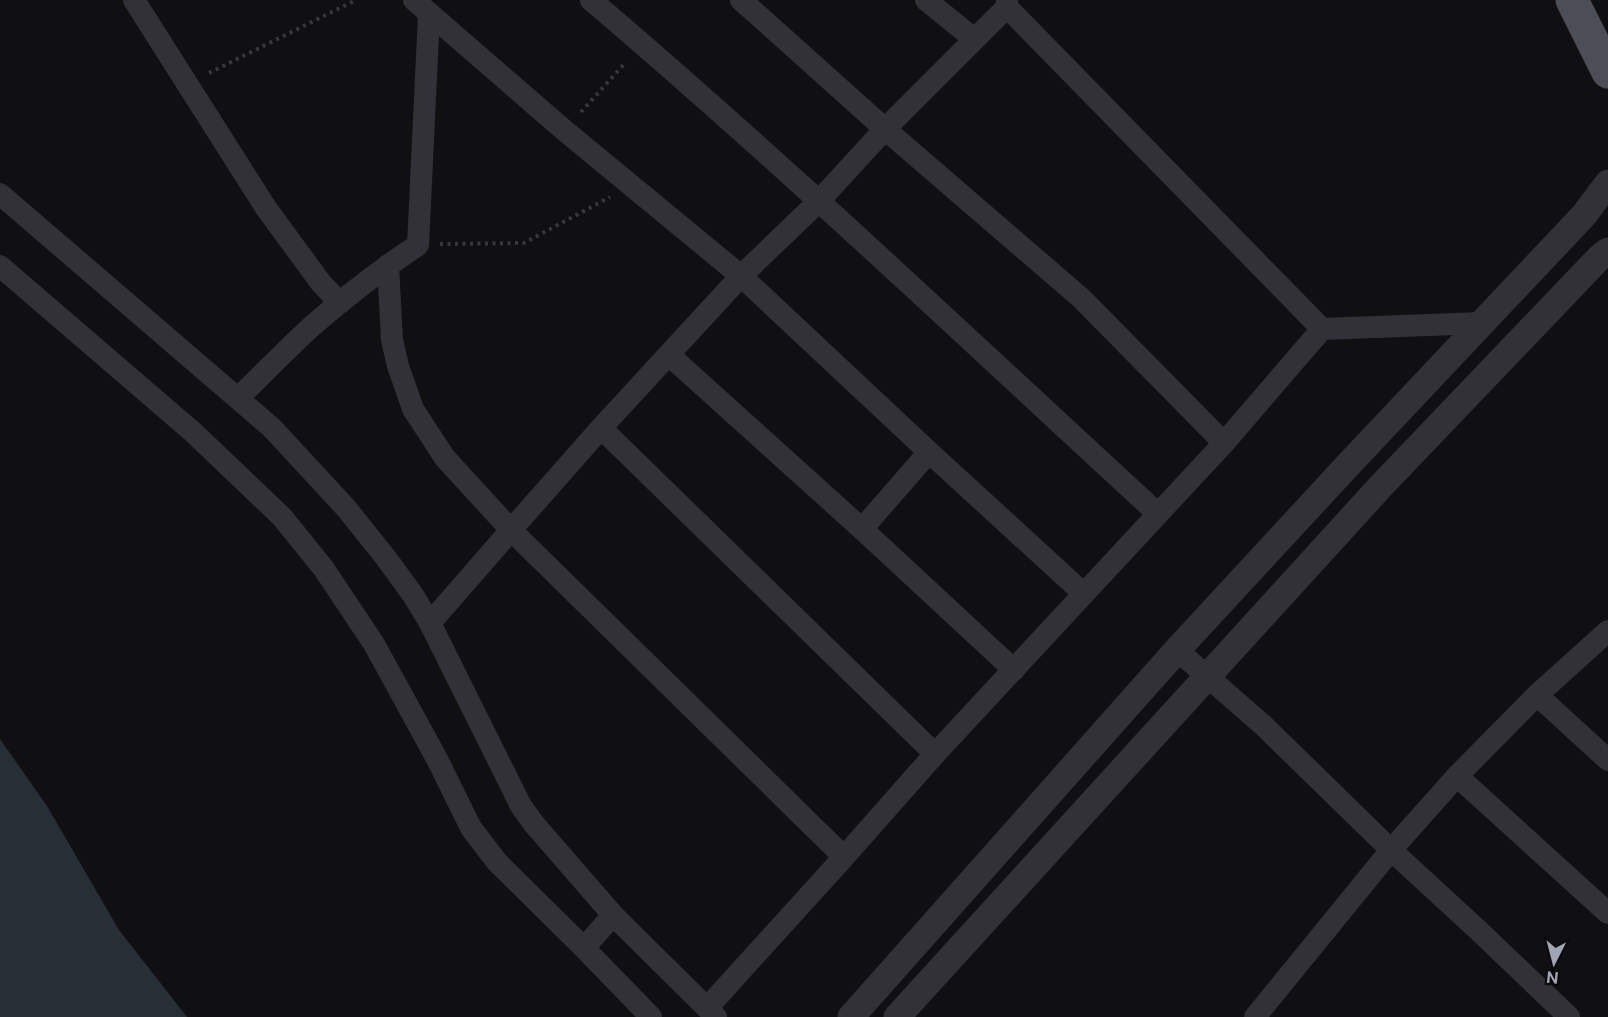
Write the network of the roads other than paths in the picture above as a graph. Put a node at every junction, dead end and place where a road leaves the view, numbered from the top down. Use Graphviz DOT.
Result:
graph roads {
  1 [pos="134,0"];
  2 [pos="591,0"];
  3 [pos="741,0"];
  4 [pos="926,0"];
  5 [pos="1572,0"];
  6 [pos="1007,4"];
  7 [pos="422,7"];
  8 [pos="974,39"];
  9 [pos="1608,72"];
  10 [pos="885,129"];
  11 [pos="1608,183"];
  12 [pos="0,194"];
  13 [pos="818,201"];
  14 [pos="1608,251"];
  15 [pos="388,265"];
  16 [pos="0,266"];
  17 [pos="741,276"];
  18 [pos="340,303"];
  19 [pos="1482,323"];
  20 [pos="1322,329"];
  21 [pos="669,355"];
  22 [pos="238,398"];
  23 [pos="601,428"];
  24 [pos="1224,443"];
  25 [pos="929,452"];
  26 [pos="1156,513"];
  27 [pos="862,529"];
  28 [pos="511,530"];
  29 [pos="1083,593"];
  30 [pos="430,623"];
  31 [pos="1608,631"];
  32 [pos="1177,650"];
  33 [pos="1014,670"];
  34 [pos="1208,676"];
  35 [pos="1537,695"];
  36 [pos="935,754"];
  37 [pos="1608,760"];
  38 [pos="1457,776"];
  39 [pos="1391,850"];
  40 [pos="844,857"];
  41 [pos="1608,913"];
  42 [pos="613,915"];
  43 [pos="585,948"];
  44 [pos="712,1012"];
  45 [pos="651,1017"];
  46 [pos="851,1017"];
  47 [pos="897,1017"];
  48 [pos="1255,1017"];
  49 [pos="1569,1017"];
  1 -- 18 [label="street"];
  2 -- 13 [label="street"];
  3 -- 10 [label="street"];
  4 -- 8 [label="street"];
  5 -- 9 [label="main road"];
  6 -- 8 [label="street"];
  6 -- 20 [label="street"];
  7 -- 15 [label="street"];
  7 -- 17 [label="street"];
  8 -- 10 [label="street"];
  10 -- 13 [label="street"];
  10 -- 24 [label="street"];
  11 -- 19 [label="street"];
  12 -- 22 [label="street"];
  13 -- 17 [label="street"];
  13 -- 26 [label="street"];
  14 -- 34 [label="street"];
  15 -- 18 [label="street"];
  15 -- 28 [label="street"];
  16 -- 43 [label="street"];
  17 -- 21 [label="street"];
  17 -- 25 [label="street"];
  18 -- 22 [label="street"];
  19 -- 20 [label="street"];
  19 -- 32 [label="street"];
  20 -- 24 [label="street"];
  21 -- 23 [label="street"];
  21 -- 27 [label="street"];
  22 -- 30 [label="street"];
  23 -- 28 [label="street"];
  23 -- 36 [label="street"];
  24 -- 26 [label="street"];
  25 -- 27 [label="street"];
  25 -- 29 [label="street"];
  26 -- 29 [label="street"];
  27 -- 33 [label="street"];
  28 -- 30 [label="street"];
  28 -- 40 [label="street"];
  29 -- 33 [label="street"];
  30 -- 42 [label="street"];
  31 -- 35 [label="street"];
  32 -- 34 [label="street"];
  32 -- 46 [label="street"];
  33 -- 36 [label="street"];
  34 -- 39 [label="street"];
  34 -- 47 [label="street"];
  35 -- 37 [label="street"];
  35 -- 38 [label="street"];
  36 -- 40 [label="street"];
  38 -- 39 [label="street"];
  38 -- 41 [label="street"];
  39 -- 48 [label="street"];
  39 -- 49 [label="street"];
  40 -- 44 [label="street"];
  42 -- 43 [label="street"];
  42 -- 44 [label="street"];
  43 -- 45 [label="street"];
}
